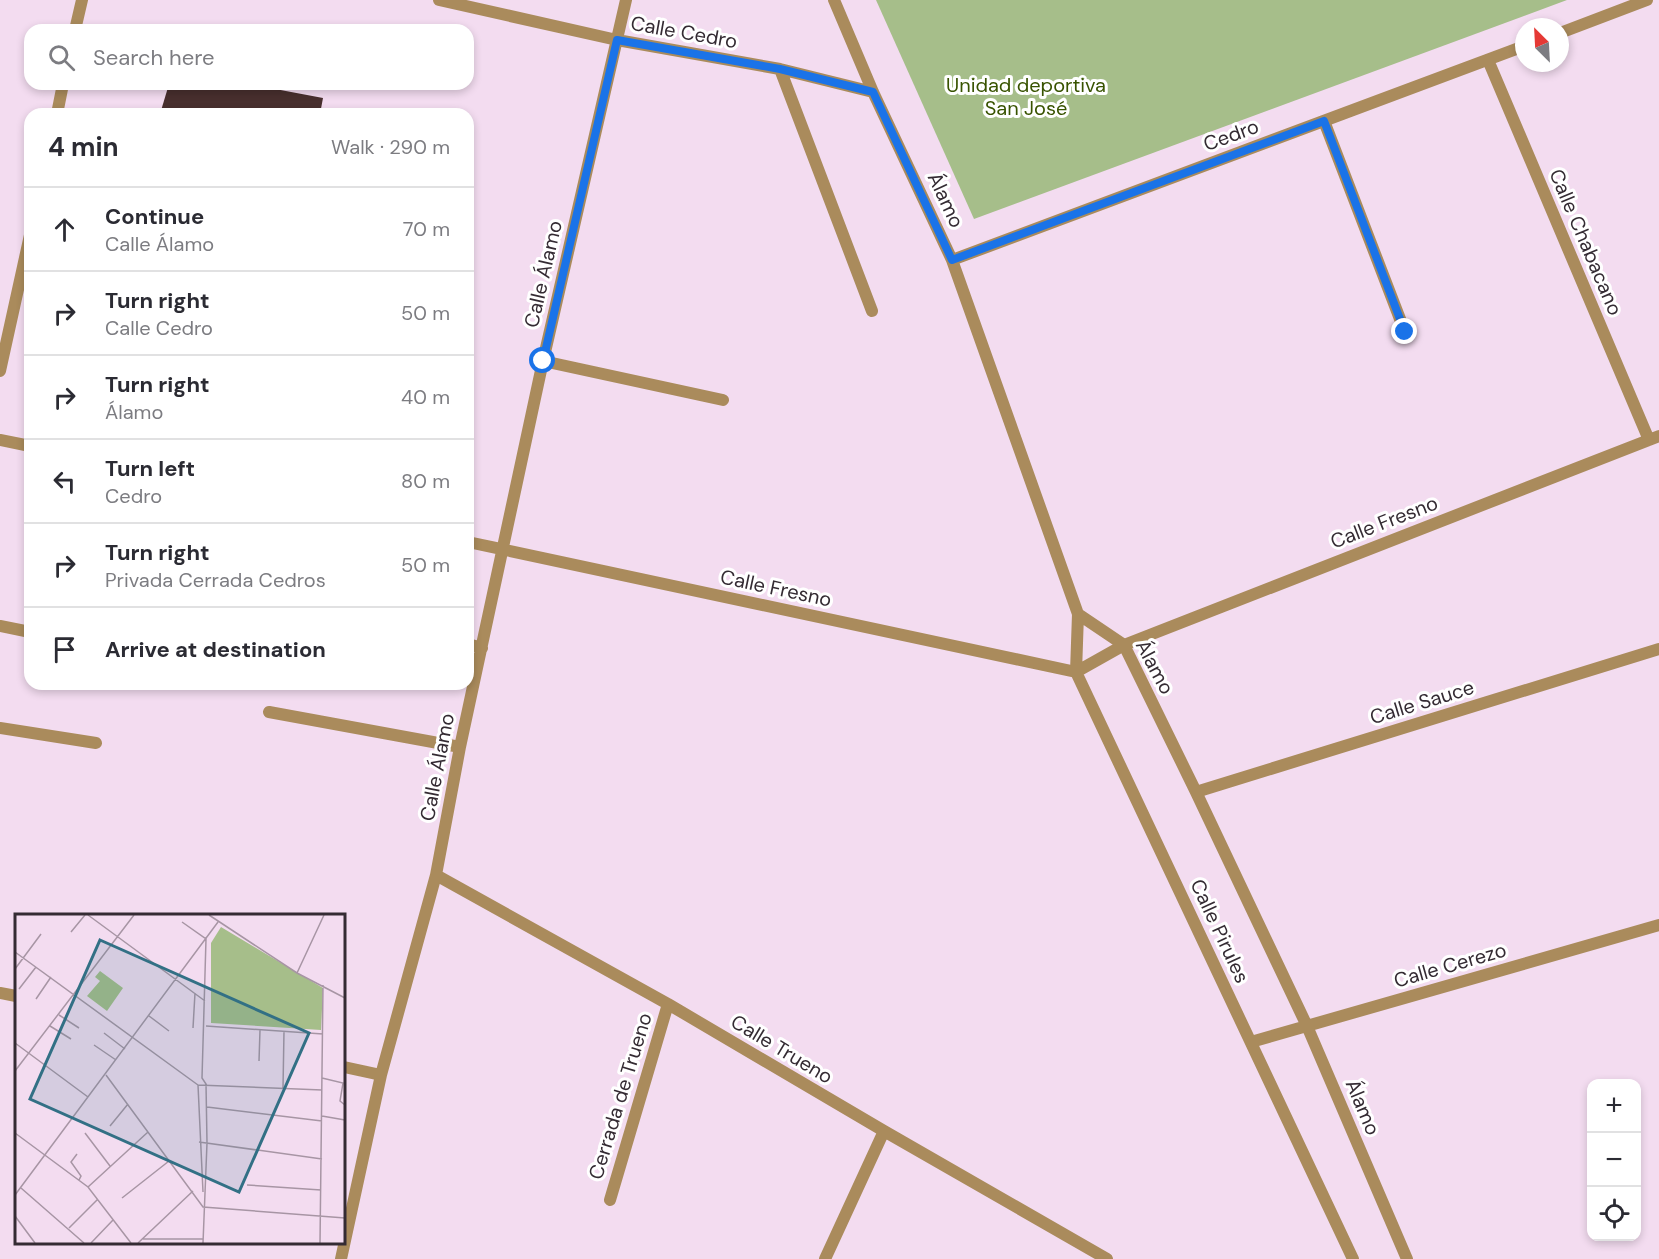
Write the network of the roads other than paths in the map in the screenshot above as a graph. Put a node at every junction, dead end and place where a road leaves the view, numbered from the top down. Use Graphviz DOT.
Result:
graph roads {
  1 [pos="82,0"];
  2 [pos="439,0"];
  3 [pos="626,0"];
  4 [pos="834,0"];
  5 [pos="1647,0"];
  6 [pos="76,24"];
  7 [pos="1569,30"];
  8 [pos="617,40"];
  9 [pos="1515,50"];
  10 [pos="1488,60"];
  11 [pos="780,69"];
  12 [pos="62,90"];
  13 [pos="873,92"];
  14 [pos="58,108"];
  15 [pos="1324,121"];
  16 [pos="952,260"];
  17 [pos="24,263"];
  18 [pos="872,311"];
  19 [pos="1405,332"];
  20 [pos="543,361"];
  21 [pos="0,371"];
  22 [pos="723,400"];
  23 [pos="1654,438"];
  24 [pos="0,440"];
  25 [pos="24,445"];
  26 [pos="474,543"];
  27 [pos="502,549"];
  28 [pos="1078,614"];
  29 [pos="0,626"];
  30 [pos="24,631"];
  31 [pos="1124,645"];
  32 [pos="474,646"];
  33 [pos="482,648"];
  34 [pos="1659,649"];
  35 [pos="1076,672"];
  36 [pos="474,684"];
  37 [pos="473,690"];
  38 [pos="268,712"];
  39 [pos="0,728"];
  40 [pos="96,743"];
  41 [pos="460,747"];
  42 [pos="1196,792"];
  43 [pos="436,875"];
  44 [pos="1659,925"];
  45 [pos="0,993"];
  46 [pos="15,996"];
  47 [pos="668,1004"];
  48 [pos="1307,1026"];
  49 [pos="1251,1042"];
  50 [pos="345,1067"];
  51 [pos="381,1075"];
  52 [pos="884,1131"];
  53 [pos="610,1200"];
  54 [pos="345,1237"];
  55 [pos="343,1244"];
  56 [pos="340,1259"];
  57 [pos="825,1259"];
  58 [pos="1107,1259"];
  59 [pos="1353,1259"];
  60 [pos="1407,1259"];
  1 -- 6 [label="street"];
  2 -- 8 [label="street, Calle Cedro"];
  3 -- 8 [label="street, Calle Álamo"];
  4 -- 13 [label="street, Álamo"];
  5 -- 7 [label="street"];
  8 -- 11 [label="street, Calle Cedro"];
  8 -- 20 [label="street, Calle Álamo"];
  9 -- 10 [label="street, Cedro"];
  10 -- 15 [label="street, Cedro"];
  10 -- 23 [label="street, Calle Chabacano"];
  11 -- 13 [label="street, Calle Cedro"];
  11 -- 18 [label="street"];
  12 -- 14 [label="street"];
  13 -- 16 [label="street, Álamo"];
  15 -- 16 [label="street, Cedro"];
  15 -- 19 [label="street"];
  16 -- 28 [label="street, Álamo"];
  17 -- 21 [label="street"];
  20 -- 22 [label="street"];
  20 -- 27 [label="street, Calle Álamo"];
  23 -- 31 [label="street, Calle Fresno"];
  24 -- 25 [label="street"];
  26 -- 27 [label="street, Calle Fresno"];
  27 -- 33 [label="street, Calle Álamo"];
  27 -- 35 [label="street, Calle Fresno"];
  28 -- 31 [label="street, Álamo"];
  28 -- 35 [label="street, Calle Pirules"];
  29 -- 30 [label="street"];
  31 -- 35 [label="street, Calle Fresno"];
  31 -- 42 [label="street, Álamo"];
  32 -- 33 [label="street"];
  33 -- 36 [label="street, Calle Álamo"];
  34 -- 42 [label="street, Calle Sauce"];
  35 -- 49 [label="street, Calle Pirules"];
  37 -- 41 [label="street, Calle Álamo"];
  38 -- 41 [label="street"];
  39 -- 40 [label="street"];
  41 -- 43 [label="street, Calle Álamo"];
  42 -- 48 [label="street, Álamo"];
  43 -- 47 [label="street, Calle Trueno"];
  43 -- 51 [label="street, Calle Álamo"];
  44 -- 48 [label="street, Calle Cerezo"];
  45 -- 46 [label="street"];
  47 -- 52 [label="street, Calle Trueno"];
  47 -- 53 [label="street, Cerrada de Trueno"];
  48 -- 49 [label="street, Calle Cerezo"];
  48 -- 60 [label="street, Álamo"];
  49 -- 59 [label="street, Calle Pirules"];
  50 -- 51 [label="street"];
  51 -- 54 [label="street, Calle Álamo"];
  52 -- 57 [label="street"];
  52 -- 58 [label="street, Calle Trueno"];
  55 -- 56 [label="street, Calle Álamo"];
}
